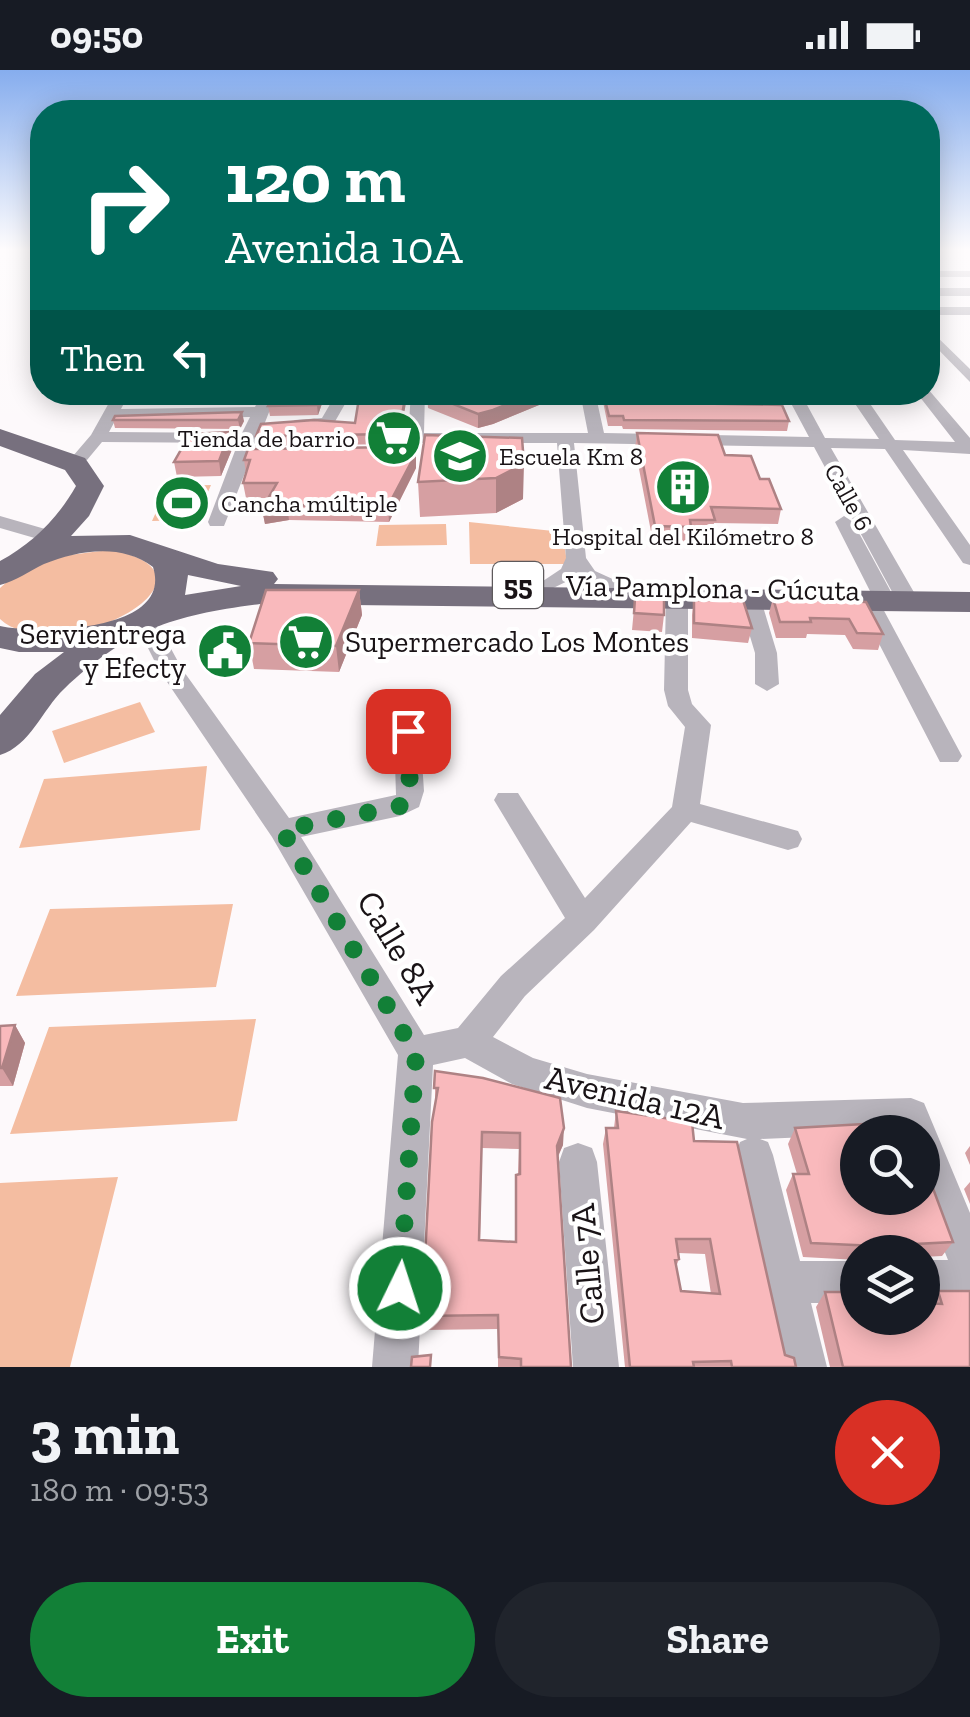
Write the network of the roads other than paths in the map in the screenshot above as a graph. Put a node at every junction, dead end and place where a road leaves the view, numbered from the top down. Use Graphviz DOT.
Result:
graph roads {
  1 [pos="940,313"];
  2 [pos="967,314"];
  3 [pos="940,345"];
  4 [pos="970,378"];
  5 [pos="116,405"];
  6 [pos="264,405"];
  7 [pos="336,405"];
  8 [pos="417,405"];
  9 [pos="590,405"];
  10 [pos="789,405"];
  11 [pos="863,405"];
  12 [pos="934,405"];
  13 [pos="111,414"];
  14 [pos="0,427"];
  15 [pos="251,433"];
  16 [pos="0,436"];
  17 [pos="416,438"];
  18 [pos="566,438"];
  19 [pos="597,439"];
  20 [pos="812,444"];
  21 [pos="89,446"];
  22 [pos="890,446"];
  23 [pos="970,448"];
  24 [pos="402,453"];
  25 [pos="260,455"];
  26 [pos="0,522"];
  27 [pos="217,522"];
  28 [pos="41,548"];
  29 [pos="151,552"];
  30 [pos="576,558"];
  31 [pos="970,559"];
  32 [pos="0,574"];
  33 [pos="547,585"];
  34 [pos="618,586"];
  35 [pos="888,597"];
  36 [pos="677,599"];
  37 [pos="750,600"];
  38 [pos="968,603"];
  39 [pos="136,622"];
  40 [pos="0,638"];
  41 [pos="767,684"];
  42 [pos="408,731"];
  43 [pos="0,740"];
  44 [pos="949,756"];
  45 [pos="508,800"];
  46 [pos="685,810"];
  47 [pos="282,830"];
  48 [pos="788,838"];
  49 [pos="583,921"];
  50 [pos="468,1042"];
  51 [pos="416,1054"];
  52 [pos="840,1126"];
  53 [pos="748,1138"];
  54 [pos="578,1162"];
  55 [pos="940,1189"];
  56 [pos="970,1263"];
  57 [pos="940,1281"];
  58 [pos="970,1281"];
  59 [pos="786,1282"];
  60 [pos="840,1282"];
  61 [pos="395,1367"];
  62 [pos="596,1367"];
  63 [pos="804,1367"];
  1 -- 2 [label="street"];
  3 -- 4 [label="street"];
  5 -- 13 [label="street"];
  6 -- 15 [label="street"];
  7 -- 15 [label="street"];
  8 -- 17 [label="street"];
  9 -- 19 [label="street"];
  10 -- 20 [label="street, Calle 6"];
  11 -- 22 [label="street"];
  12 -- 23 [label="street"];
  13 -- 15 [label="street"];
  13 -- 21 [label="street"];
  14 -- 21 [label="highway"];
  15 -- 21 [label="street"];
  15 -- 25 [label="street"];
  15 -- 27 [label="street"];
  16 -- 28 [label="highway, 55"];
  17 -- 18 [label="street"];
  17 -- 24 [label="street"];
  18 -- 19 [label="street"];
  18 -- 30 [label="street"];
  19 -- 20 [label="street"];
  20 -- 22 [label="street"];
  20 -- 35 [label="street, Calle 6"];
  21 -- 29 [label="highway"];
  22 -- 23 [label="street"];
  22 -- 31 [label="street"];
  26 -- 28 [label="street"];
  28 -- 29 [label="highway, 55"];
  28 -- 32 [label="highway, 55"];
  29 -- 33 [label="highway, Vía Pamplona - Cúcuta / 55"];
  29 -- 39 [label="highway, 55"];
  30 -- 33 [label="street"];
  30 -- 34 [label="street"];
  33 -- 34 [label="highway, Vía Pamplona - Cúcuta / 55"];
  34 -- 35 [label="highway, Vía Pamplona - Cúcuta / 55"];
  35 -- 37 [label="highway, Vía Pamplona - Cúcuta / 55"];
  35 -- 38 [label="highway, Vía Pamplona - Cúcuta / 55"];
  35 -- 44 [label="street, Calle 6"];
  36 -- 37 [label="highway, Vía Pamplona - Cúcuta / 55"];
  36 -- 39 [label="highway, Vía Pamplona - Cúcuta / 55"];
  36 -- 46 [label="street"];
  37 -- 41 [label="street"];
  39 -- 40 [label="highway, 55"];
  39 -- 43 [label="highway, 55"];
  39 -- 47 [label="street, Calle 8A"];
  42 -- 47 [label="street"];
  45 -- 49 [label="street"];
  46 -- 48 [label="street"];
  46 -- 49 [label="street"];
  47 -- 51 [label="street, Calle 8A"];
  49 -- 50 [label="street"];
  50 -- 51 [label="street"];
  50 -- 53 [label="street, Avenida 12A"];
  51 -- 61 [label="street, Calle 8A"];
  52 -- 53 [label="street"];
  53 -- 59 [label="street, Avenida 12A"];
  54 -- 62 [label="street, Calle 7A"];
  55 -- 56 [label="street"];
  57 -- 58 [label="street"];
  59 -- 60 [label="street"];
  59 -- 63 [label="street, Avenida 12A"];
}
